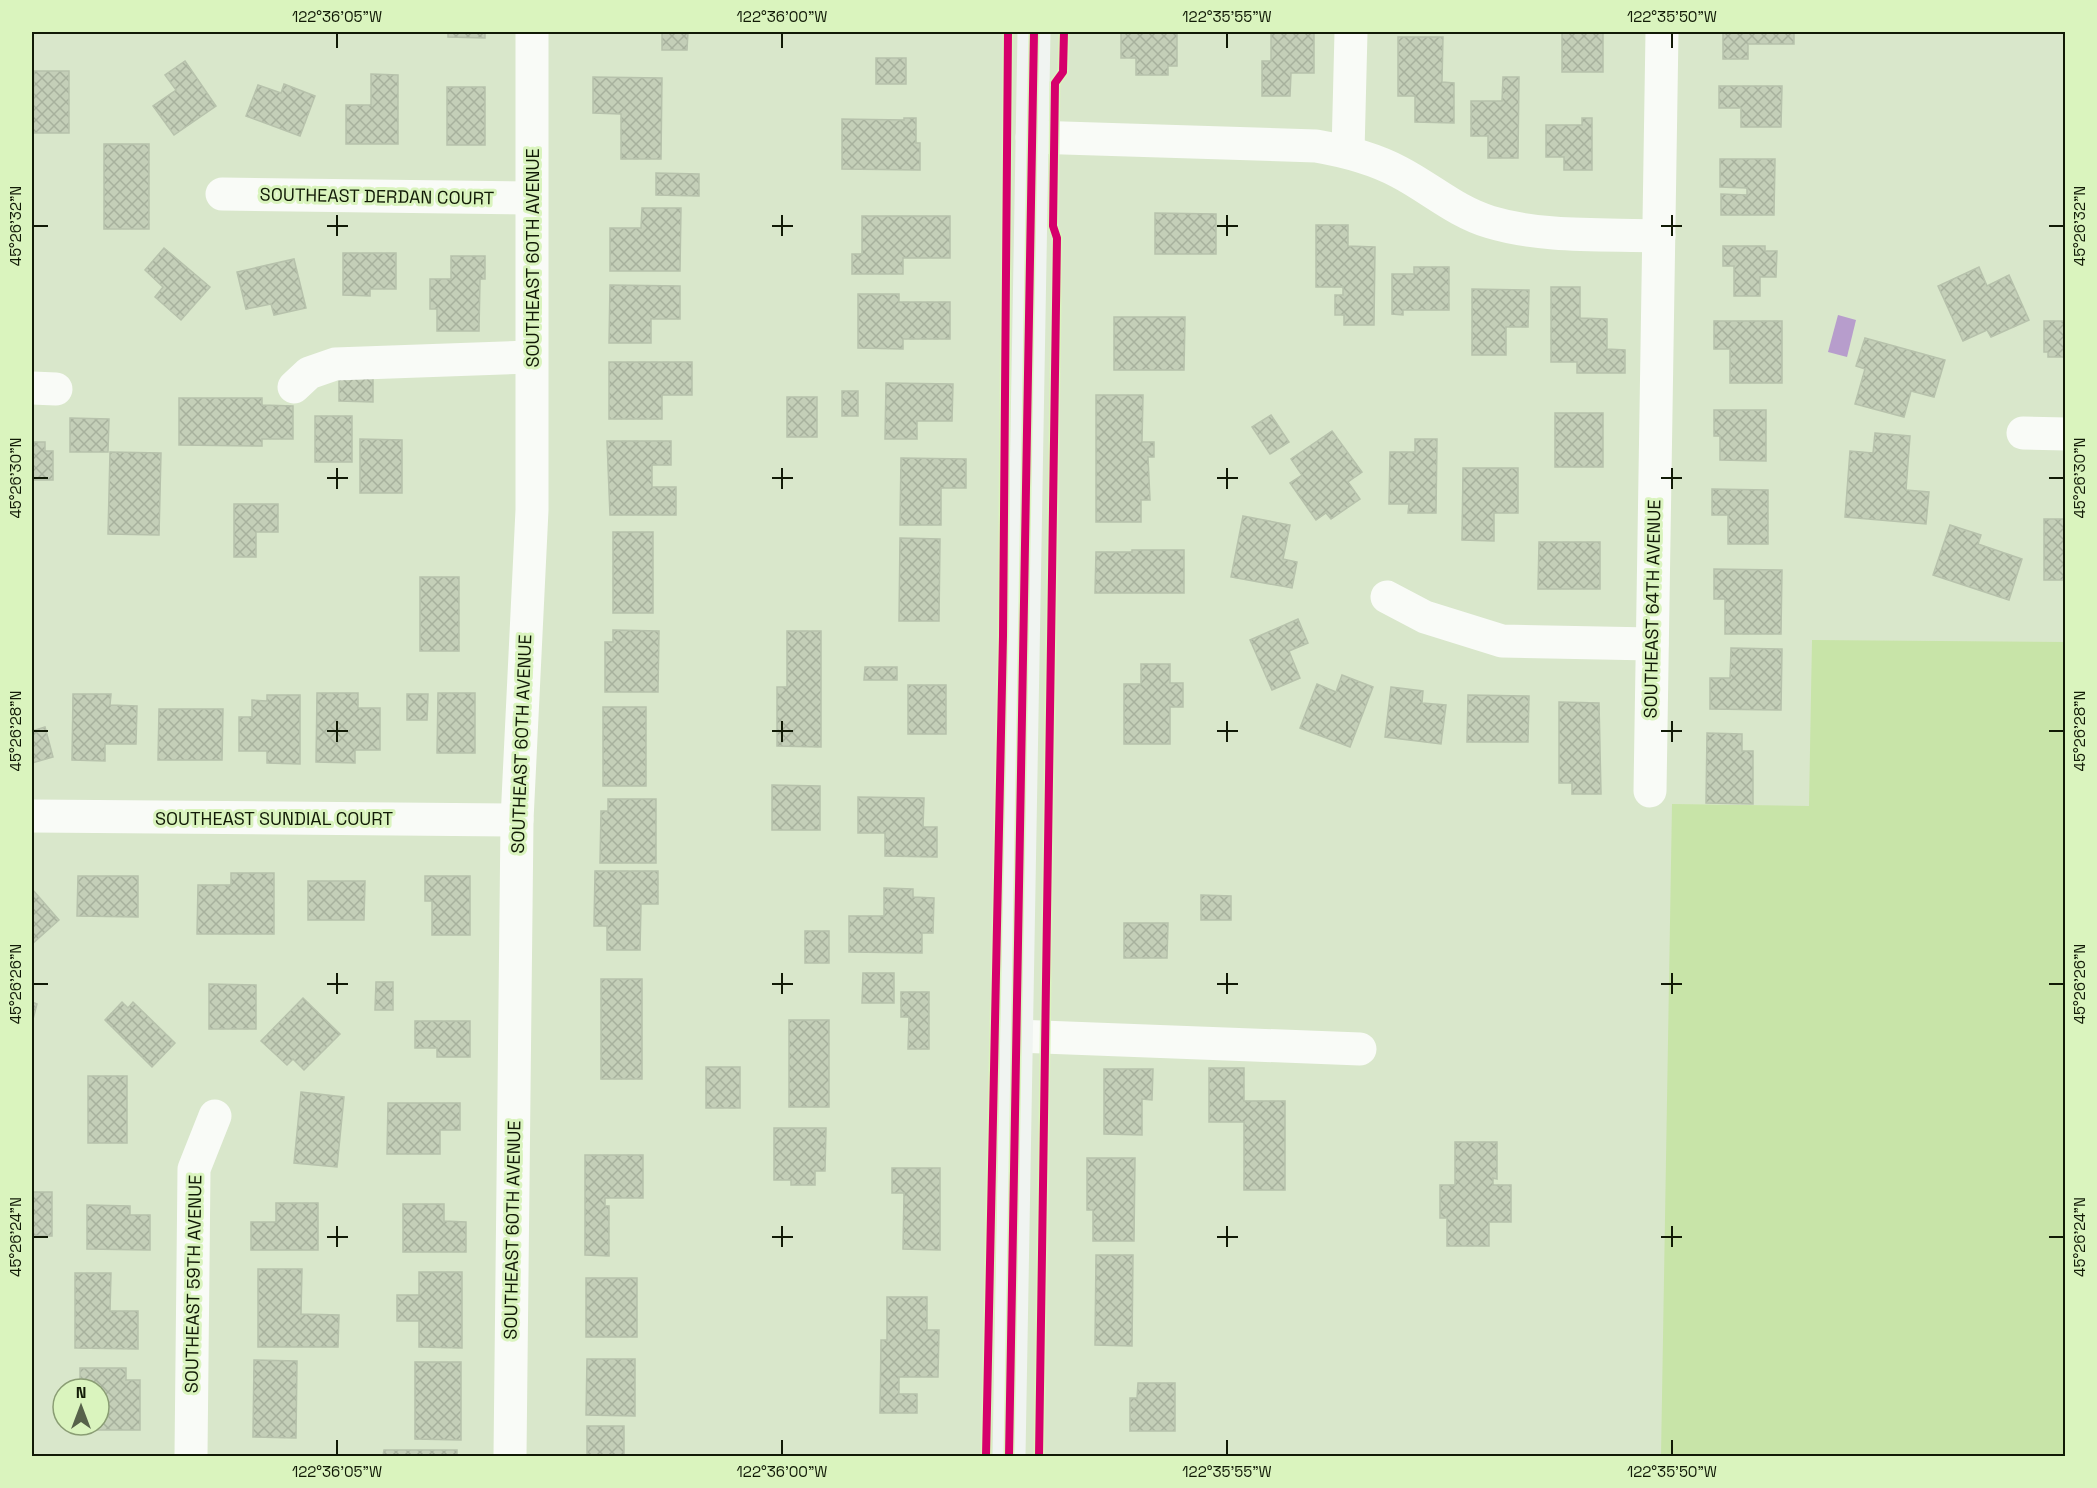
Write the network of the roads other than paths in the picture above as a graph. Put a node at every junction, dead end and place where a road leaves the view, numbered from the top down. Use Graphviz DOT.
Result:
graph roads {
  1 [pos="532,32"];
  2 [pos="1034,32"];
  3 [pos="1351,32"];
  4 [pos="1662,32"];
  5 [pos="1032,137"];
  6 [pos="1348,152"];
  7 [pos="222,194"];
  8 [pos="531,198"];
  9 [pos="1659,236"];
  10 [pos="531,357"];
  11 [pos="294,387"];
  12 [pos="2023,433"];
  13 [pos="2066,434"];
  14 [pos="1387,597"];
  15 [pos="1652,644"];
  16 [pos="1650,791"];
  17 [pos="32,816"];
  18 [pos="517,819"];
  19 [pos="1016,1036"];
  20 [pos="1360,1049"];
  21 [pos="215,1116"];
  22 [pos="191,1456"];
  23 [pos="510,1456"];
  24 [pos="1009,1456"];
  1 -- 8 [label="street, SOUTHEAST 60TH AVENUE"];
  2 -- 5 [label="main road"];
  3 -- 6 [label="street"];
  4 -- 9 [label="street, SOUTHEAST 64TH AVENUE"];
  5 -- 6 [label="street"];
  5 -- 19 [label="main road"];
  6 -- 9 [label="street"];
  7 -- 8 [label="street, SOUTHEAST DERDAN COURT"];
  8 -- 10 [label="street, SOUTHEAST 60TH AVENUE"];
  9 -- 15 [label="street, SOUTHEAST 64TH AVENUE"];
  10 -- 11 [label="street"];
  10 -- 18 [label="street, SOUTHEAST 60TH AVENUE"];
  12 -- 13 [label="street"];
  14 -- 15 [label="street"];
  15 -- 16 [label="street, SOUTHEAST 64TH AVENUE"];
  17 -- 18 [label="street, SOUTHEAST SUNDIAL COURT"];
  18 -- 23 [label="street, SOUTHEAST 60TH AVENUE"];
  19 -- 20 [label="street"];
  19 -- 24 [label="main road"];
  21 -- 22 [label="street, SOUTHEAST 59TH AVENUE"];
}
